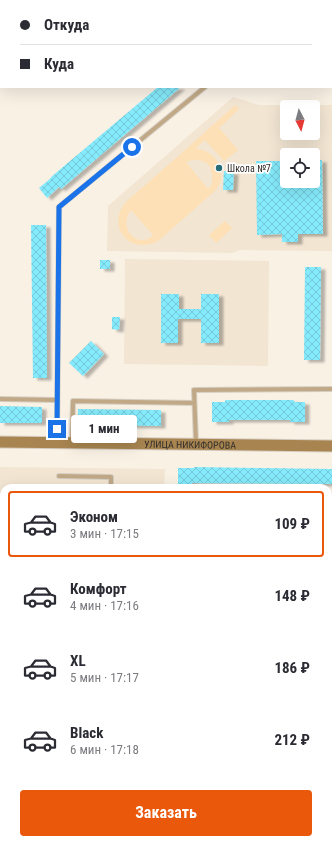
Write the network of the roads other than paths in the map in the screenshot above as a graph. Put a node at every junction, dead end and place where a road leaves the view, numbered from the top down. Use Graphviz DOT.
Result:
graph roads {
  1 [pos="204,88"];
  2 [pos="332,389"];
  3 [pos="0,400"];
  4 [pos="57,400"];
  5 [pos="194,403"];
  6 [pos="0,442"];
  7 [pos="57,443"];
  8 [pos="72,443"];
  9 [pos="196,445"];
  10 [pos="332,446"];
  11 [pos="59,476"];
  12 [pos="111,484"];
  1 -- 4 [label="lane"];
  2 -- 5 [label="lane"];
  3 -- 4 [label="lane"];
  4 -- 7 [label="lane"];
  5 -- 8 [label="lane"];
  5 -- 9 [label="lane"];
  6 -- 7 [label="main road, УЛИЦА НИКИФОРОВА"];
  7 -- 8 [label="main road, УЛИЦА НИКИФОРОВА"];
  8 -- 9 [label="main road, УЛИЦА НИКИФОРОВА"];
  9 -- 10 [label="main road, УЛИЦА НИКИФОРОВА"];
  11 -- 12 [label="lane"];
}
